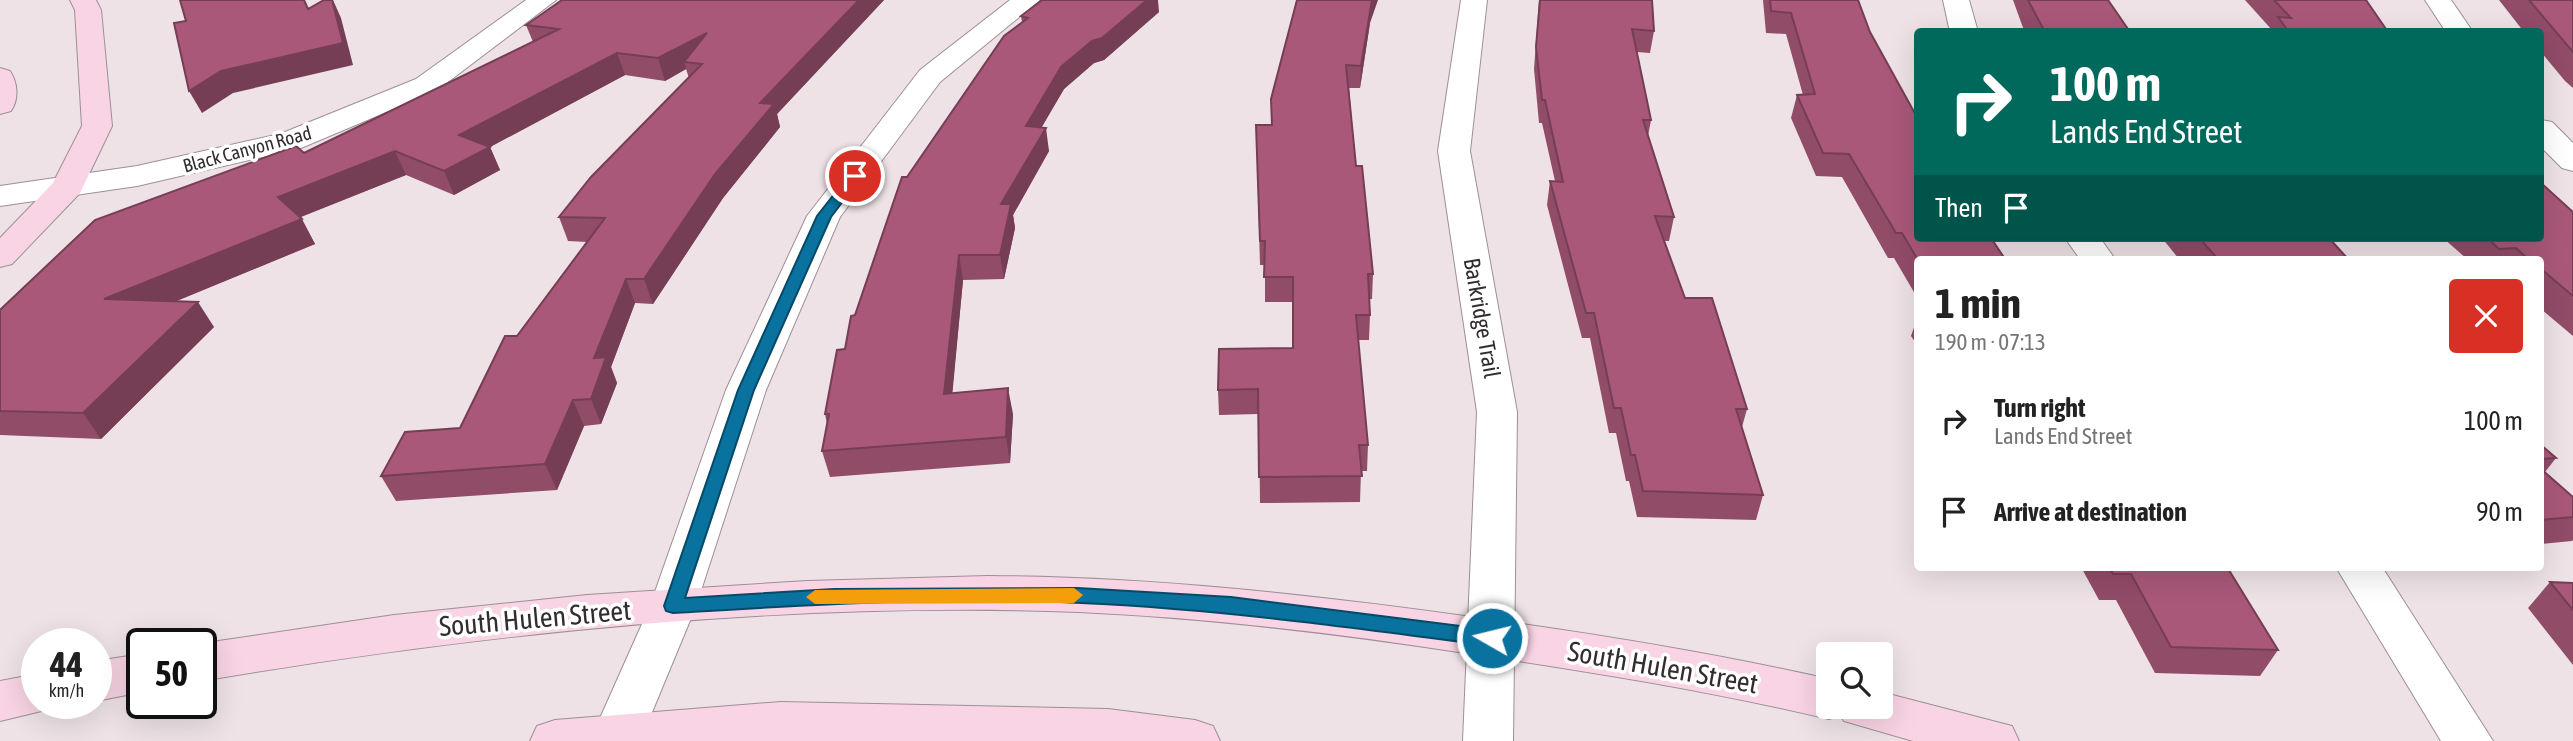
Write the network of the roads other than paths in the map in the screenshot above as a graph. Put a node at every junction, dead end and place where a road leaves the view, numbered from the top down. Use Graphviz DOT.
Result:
graph roads {
  1 [pos="83,0"];
  2 [pos="543,0"];
  3 [pos="1027,0"];
  4 [pos="1474,0"];
  5 [pos="1956,0"];
  6 [pos="2438,0"];
  7 [pos="1963,28"];
  8 [pos="2457,28"];
  9 [pos="0,77"];
  10 [pos="0,105"];
  11 [pos="2544,132"];
  12 [pos="2573,161"];
  13 [pos="68,186"];
  14 [pos="0,196"];
  15 [pos="2085,242"];
  16 [pos="2096,256"];
  17 [pos="0,257"];
  18 [pos="2361,571"];
  19 [pos="673,606"];
  20 [pos="1492,638"];
  21 [pos="217,659"];
  22 [pos="1816,696"];
  23 [pos="21,697"];
  24 [pos="0,701"];
  25 [pos="1893,715"];
  26 [pos="618,734"];
  27 [pos="555,741"];
  28 [pos="1195,741"];
  29 [pos="1488,741"];
  30 [pos="1994,741"];
  31 [pos="2468,741"];
  1 -- 13 [label="main road"];
  2 -- 13 [label="street, Black Canyon Road"];
  3 -- 19 [label="street"];
  4 -- 20 [label="street, Barkridge Trail"];
  5 -- 7 [label="street"];
  6 -- 8 [label="street"];
  9 -- 10 [label="main road"];
  11 -- 12 [label="street"];
  13 -- 14 [label="street, Black Canyon Road"];
  13 -- 17 [label="main road"];
  15 -- 16 [label="street"];
  18 -- 31 [label="street"];
  19 -- 20 [label="main road, South Hulen Street"];
  19 -- 21 [label="main road, South Hulen Street"];
  19 -- 26 [label="street"];
  20 -- 22 [label="main road, South Hulen Street"];
  20 -- 29 [label="street, Barkridge Trail"];
  23 -- 24 [label="main road"];
  25 -- 30 [label="main road"];
  26 -- 27 [label="main road"];
  26 -- 28 [label="main road"];
}
